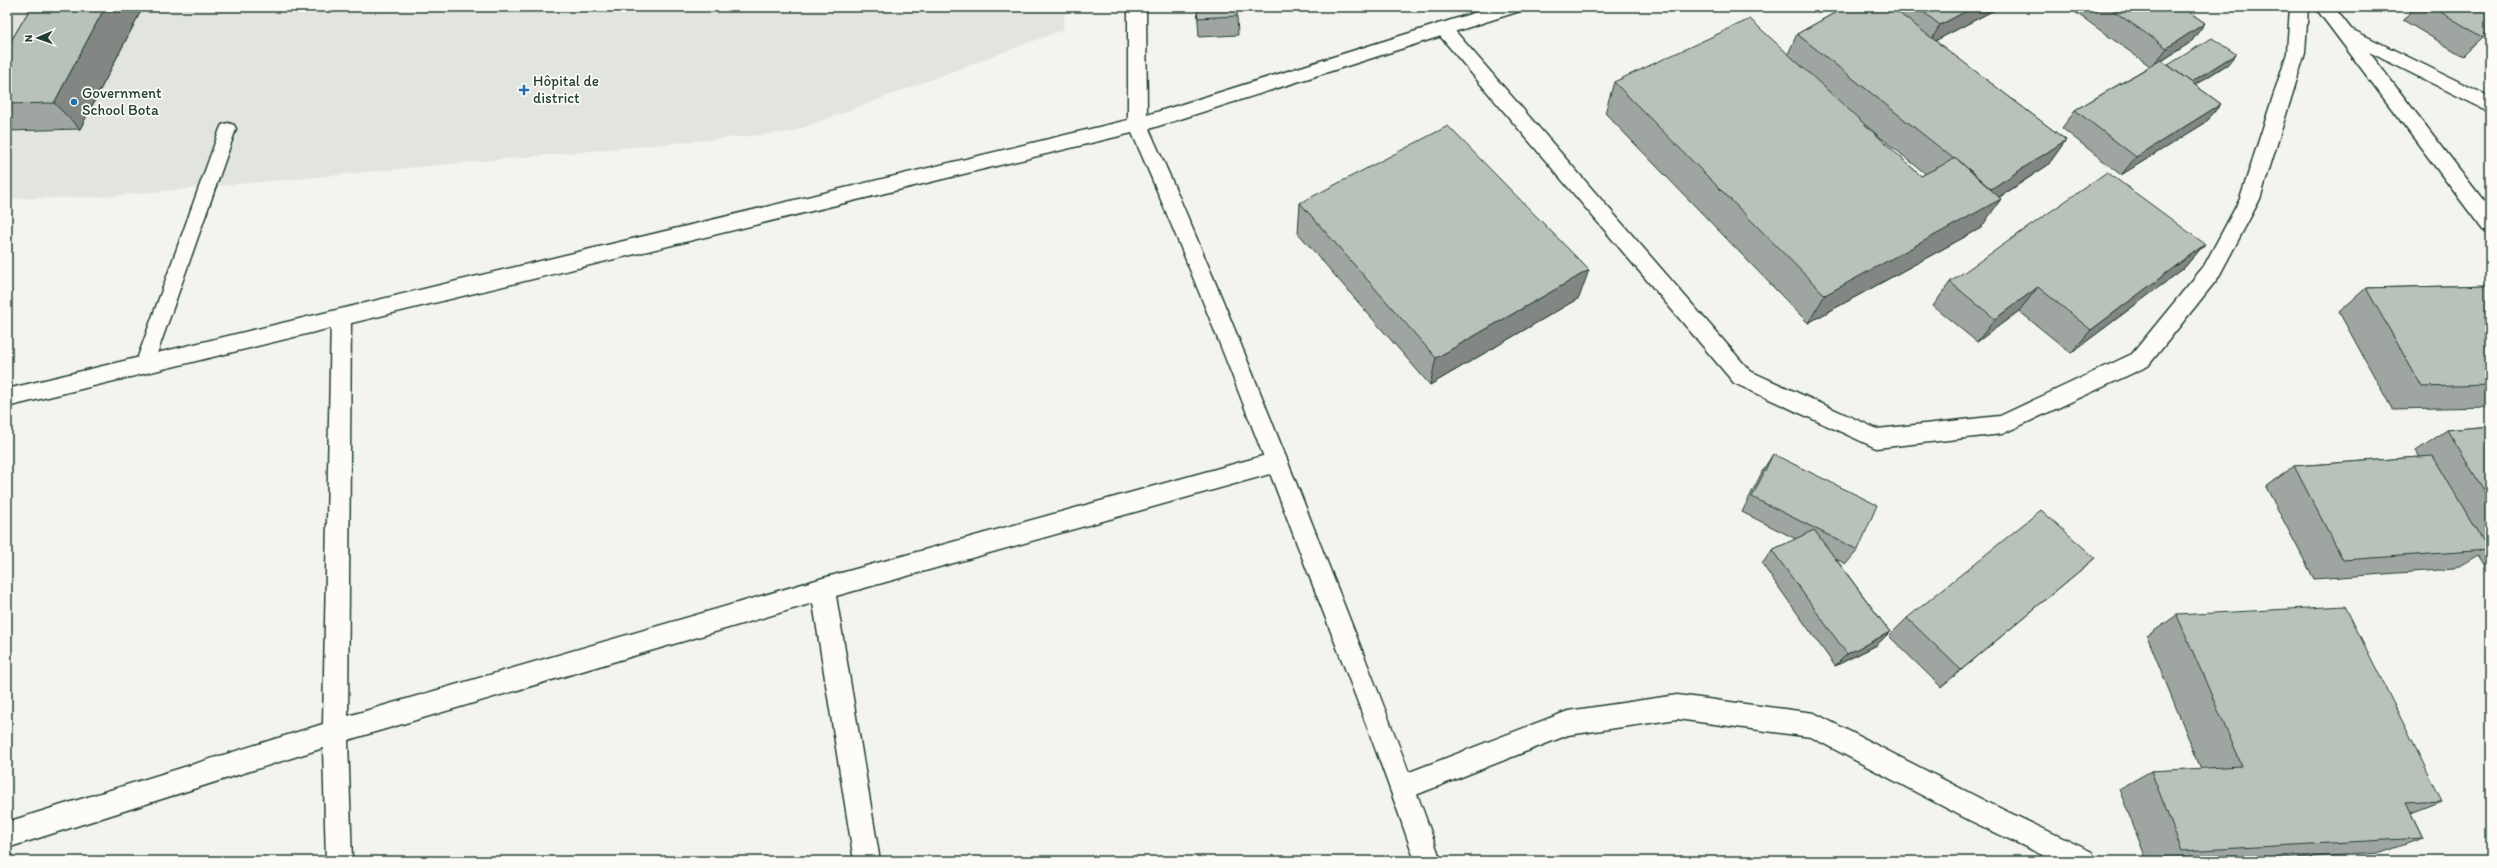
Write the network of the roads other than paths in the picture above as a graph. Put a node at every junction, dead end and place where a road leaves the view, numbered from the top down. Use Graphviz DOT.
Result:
graph roads {
  1 [pos="1137,7"];
  2 [pos="1514,7"];
  3 [pos="2299,7"];
  4 [pos="2324,7"];
  5 [pos="1443,29"];
  6 [pos="2345,32"];
  7 [pos="2490,105"];
  8 [pos="1138,125"];
  9 [pos="228,129"];
  10 [pos="2490,224"];
  11 [pos="341,319"];
  12 [pos="144,365"];
  13 [pos="7,398"];
  14 [pos="1277,462"];
  15 [pos="823,589"];
  16 [pos="335,732"];
  17 [pos="1403,788"];
  18 [pos="7,836"];
  19 [pos="339,861"];
  20 [pos="867,861"];
  21 [pos="1428,861"];
  22 [pos="2083,861"];
  1 -- 8 [label="street"];
  2 -- 5 [label="street"];
  3 -- 5 [label="street"];
  4 -- 6 [label="street"];
  5 -- 8 [label="street"];
  6 -- 7 [label="street"];
  6 -- 10 [label="street"];
  8 -- 11 [label="street"];
  8 -- 14 [label="street"];
  9 -- 12 [label="lane"];
  11 -- 12 [label="street"];
  11 -- 16 [label="street"];
  12 -- 13 [label="street"];
  14 -- 15 [label="street"];
  14 -- 17 [label="street"];
  15 -- 16 [label="street"];
  15 -- 20 [label="street"];
  16 -- 18 [label="street"];
  16 -- 19 [label="street"];
  17 -- 21 [label="street"];
  17 -- 22 [label="street"];
}
